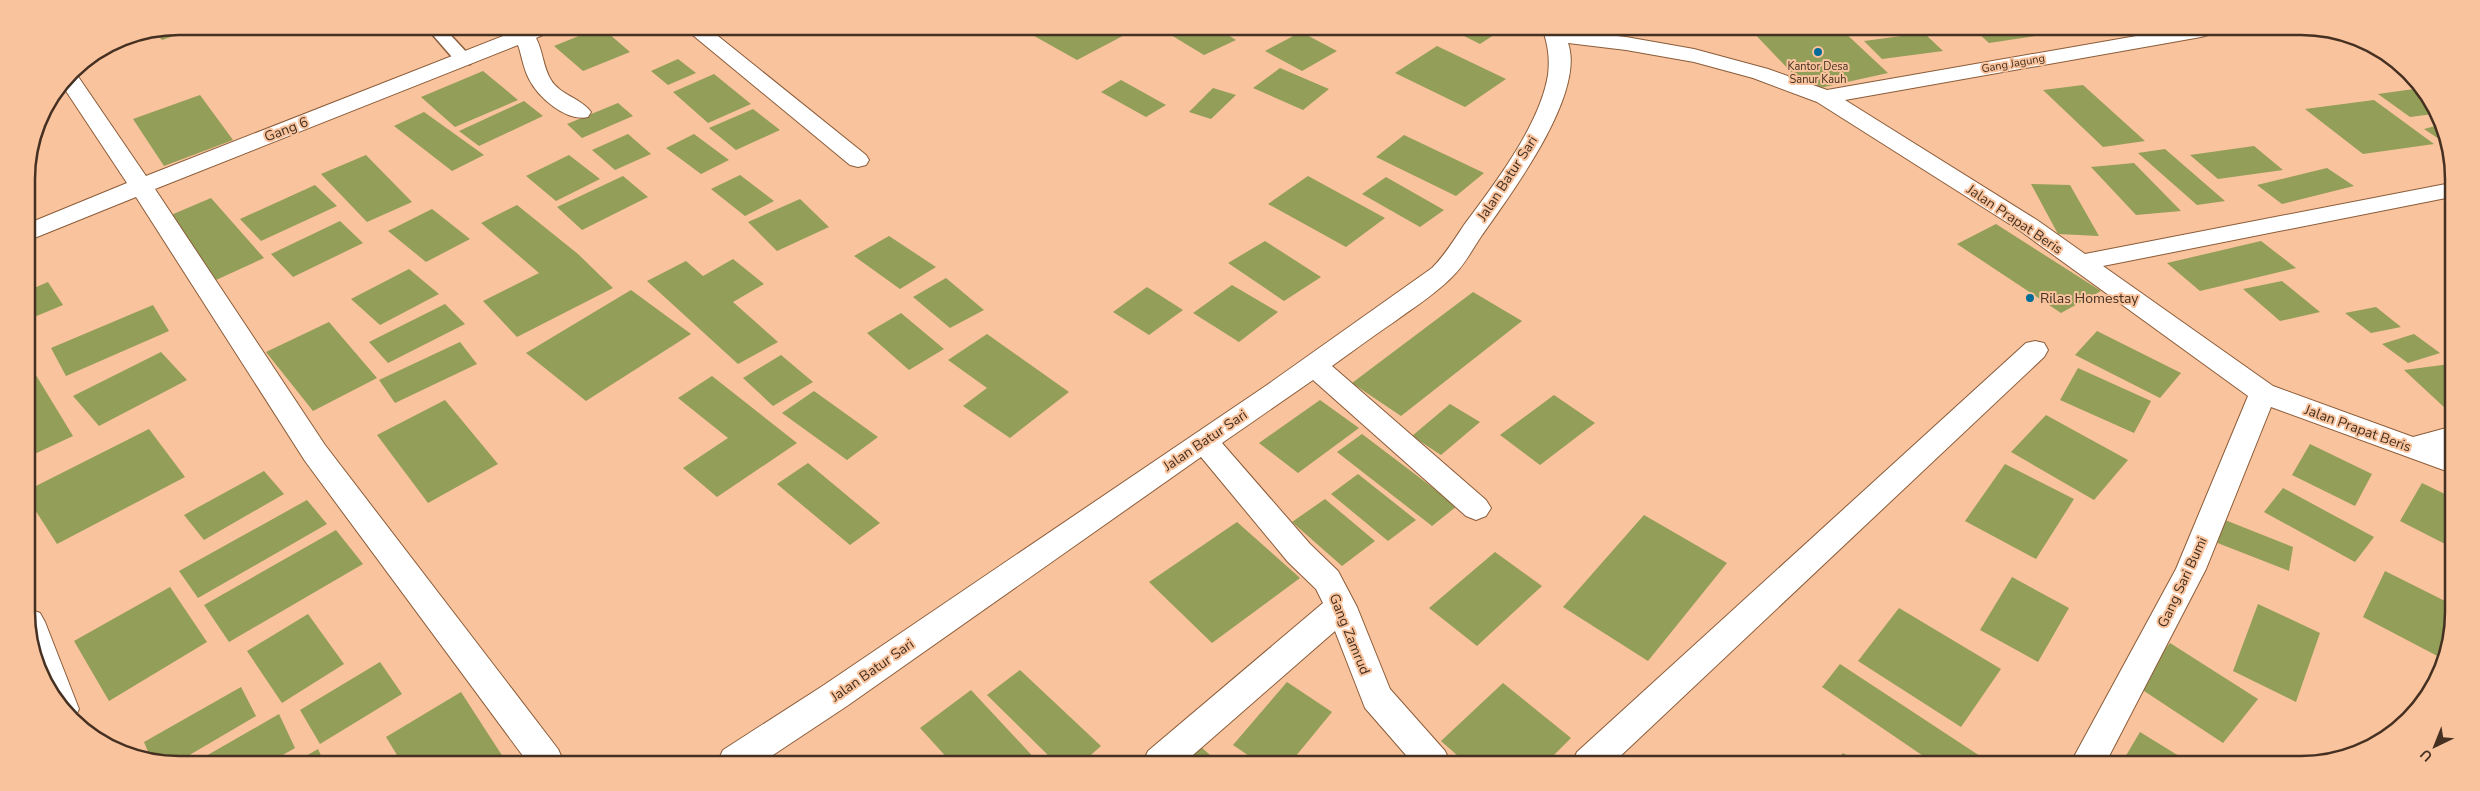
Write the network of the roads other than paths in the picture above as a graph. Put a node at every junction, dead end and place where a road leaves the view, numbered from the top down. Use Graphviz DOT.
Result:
graph roads {
  1 [pos="441,35"];
  2 [pos="524,35"];
  3 [pos="705,35"];
  4 [pos="1556,35"];
  5 [pos="1569,35"];
  6 [pos="2178,35"];
  7 [pos="464,60"];
  8 [pos="71,84"];
  9 [pos="1826,97"];
  10 [pos="580,112"];
  11 [pos="858,160"];
  12 [pos="141,186"];
  13 [pos="2445,191"];
  14 [pos="35,230"];
  15 [pos="2079,263"];
  16 [pos="2035,350"];
  17 [pos="1315,366"];
  18 [pos="2263,393"];
  19 [pos="2445,438"];
  20 [pos="1204,441"];
  21 [pos="2411,448"];
  22 [pos="2445,460"];
  23 [pos="1476,508"];
  24 [pos="1341,607"];
  25 [pos="543,756"];
  26 [pos="743,756"];
  27 [pos="1167,756"];
  28 [pos="1428,756"];
  29 [pos="1597,756"];
  30 [pos="2091,756"];
  1 -- 7 [label="lane"];
  2 -- 7 [label="street, Gang 6"];
  2 -- 10 [label="street"];
  3 -- 11 [label="street"];
  4 -- 17 [label="street, Jalan Batur Sari"];
  5 -- 9 [label="street, Jalan Prapat Beris"];
  6 -- 9 [label="street, Gang Jagung"];
  7 -- 12 [label="street, Gang 6"];
  8 -- 12 [label="street"];
  9 -- 15 [label="street, Jalan Prapat Beris"];
  12 -- 14 [label="street, Gang 6"];
  12 -- 25 [label="street"];
  13 -- 15 [label="street"];
  15 -- 18 [label="street, Jalan Prapat Beris"];
  16 -- 29 [label="street"];
  17 -- 20 [label="street, Jalan Batur Sari"];
  17 -- 23 [label="street"];
  18 -- 21 [label="street, Jalan Prapat Beris"];
  18 -- 30 [label="street, Gang Sari Bumi"];
  19 -- 21 [label="street"];
  20 -- 24 [label="street, Gang Zamrud"];
  20 -- 26 [label="street, Jalan Batur Sari"];
  21 -- 22 [label="street, Jalan Prapat Beris"];
  24 -- 27 [label="street"];
  24 -- 28 [label="street, Gang Zamrud"];
}
